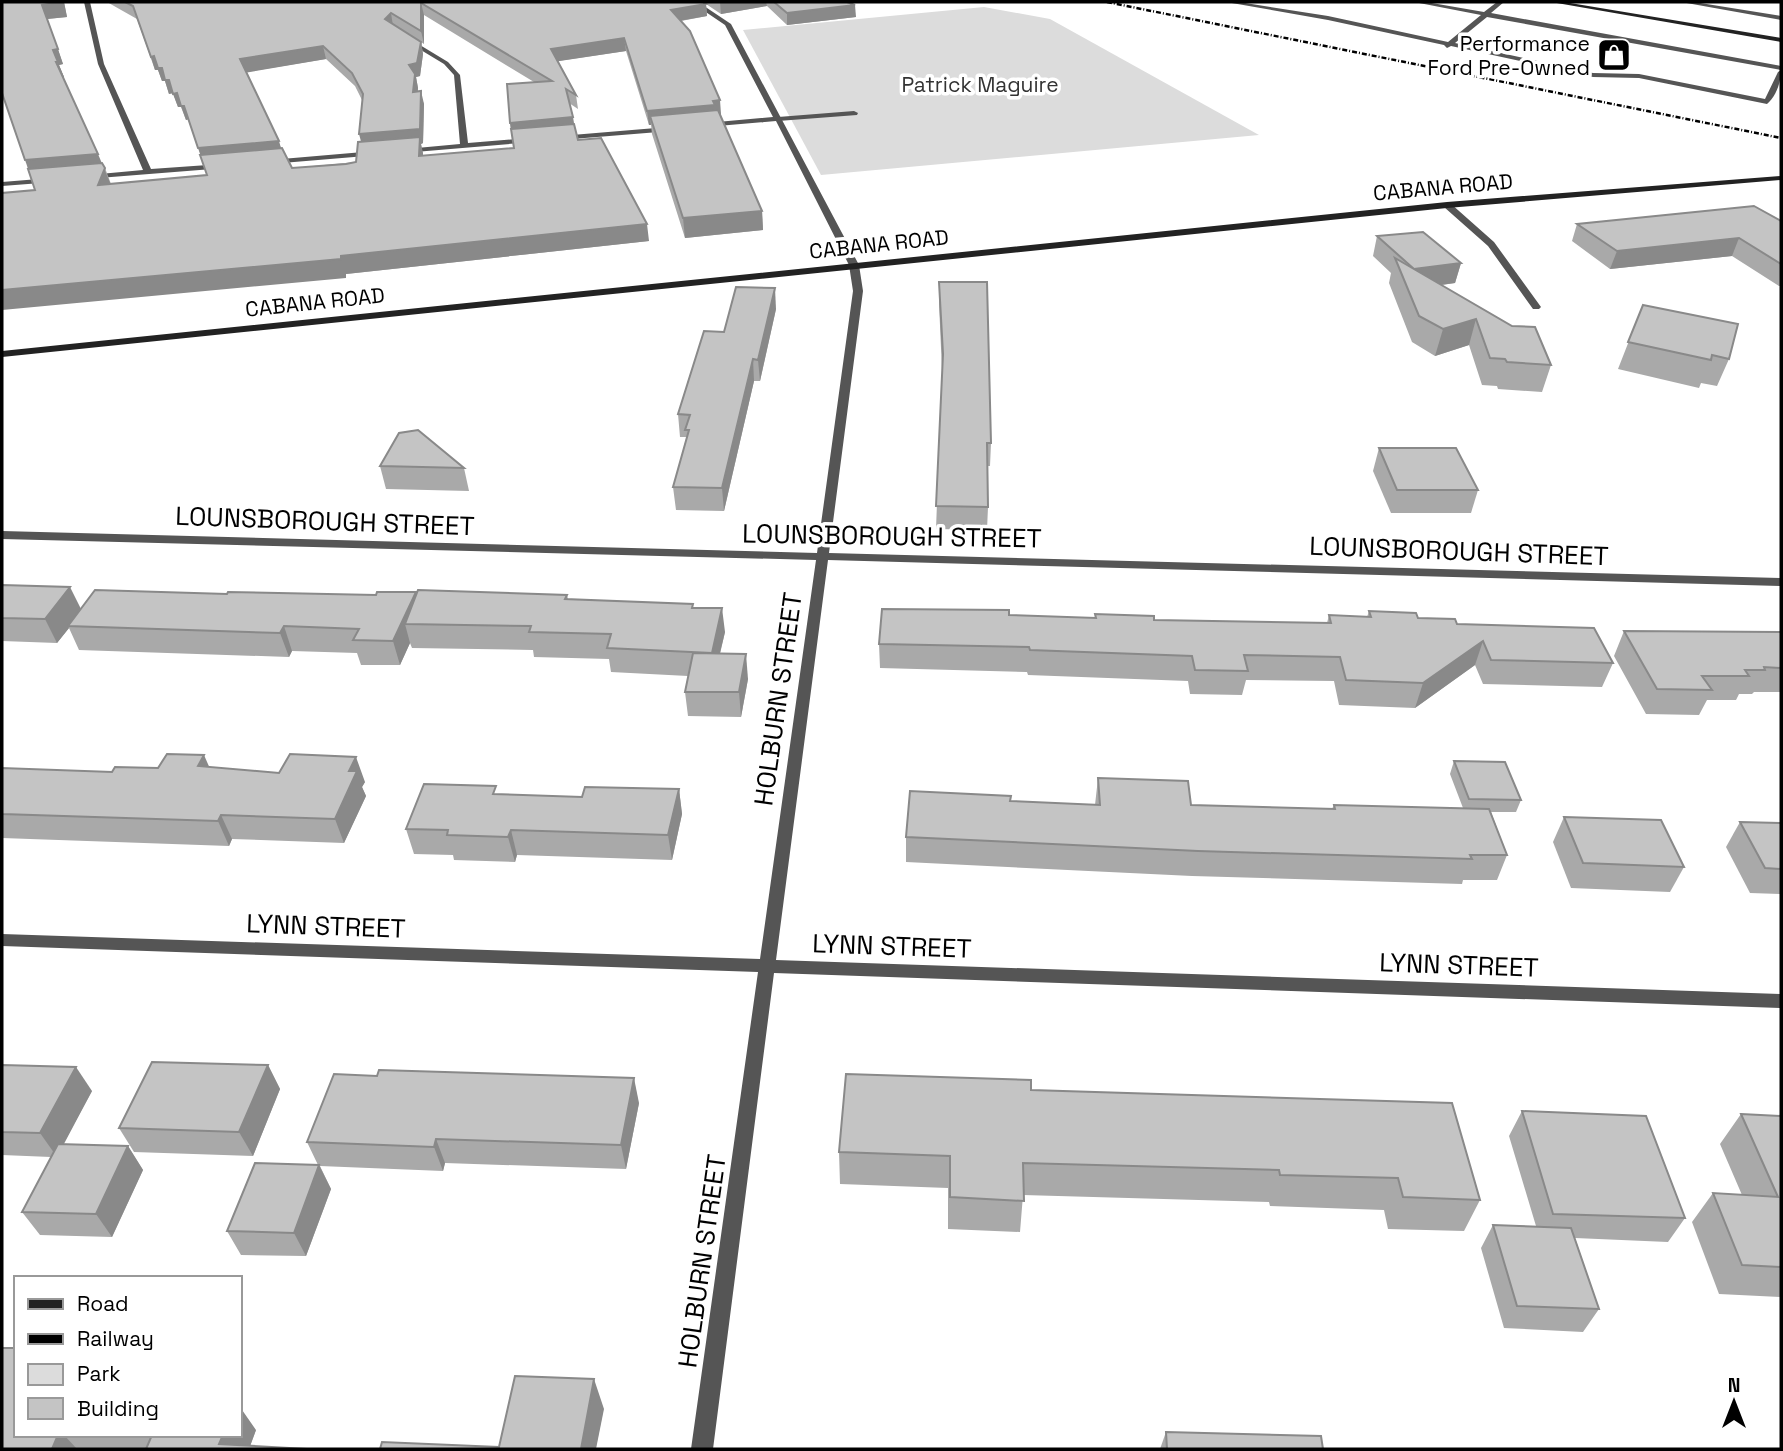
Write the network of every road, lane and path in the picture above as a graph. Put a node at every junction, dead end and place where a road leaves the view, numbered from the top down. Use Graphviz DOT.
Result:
graph roads {
  1 [pos="87,2"];
  2 [pos="694,2"];
  3 [pos="1229,2"];
  4 [pos="1417,2"];
  5 [pos="1501,2"];
  6 [pos="1554,2"];
  7 [pos="1684,2"];
  8 [pos="1588,4"];
  9 [pos="1486,14"];
  10 [pos="1781,17"];
  11 [pos="402,37"];
  12 [pos="1781,42"];
  13 [pos="1447,46"];
  14 [pos="1781,70"];
  15 [pos="854,113"];
  16 [pos="778,119"];
  17 [pos="695,126"];
  18 [pos="681,128"];
  19 [pos="464,146"];
  20 [pos="396,151"];
  21 [pos="382,153"];
  22 [pos="258,163"];
  23 [pos="230,165"];
  24 [pos="1781,169"];
  25 [pos="148,172"];
  26 [pos="1781,177"];
  27 [pos="81,178"];
  28 [pos="1760,178"];
  29 [pos="55,180"];
  30 [pos="2,184"];
  31 [pos="1447,205"];
  32 [pos="854,265"];
  33 [pos="1536,307"];
  34 [pos="2,354"];
  35 [pos="2,535"];
  36 [pos="822,557"];
  37 [pos="1781,582"];
  38 [pos="2,940"];
  39 [pos="767,966"];
  40 [pos="1781,1001"];
  41 [pos="702,1449"];
  1 -- 25 [label="street"];
  2 -- 16 [label="street, HOLBURN STREET"];
  3 -- 13 [label="street"];
  4 -- 9 [label="street"];
  5 -- 9 [label="street"];
  6 -- 8 [label="main road"];
  7 -- 10 [label="street"];
  8 -- 12 [label="main road"];
  9 -- 13 [label="street"];
  9 -- 14 [label="street"];
  11 -- 19 [label="street"];
  13 -- 14 [label="street"];
  15 -- 16 [label="street"];
  16 -- 17 [label="street"];
  16 -- 32 [label="street, HOLBURN STREET"];
  18 -- 19 [label="street"];
  19 -- 20 [label="street"];
  21 -- 22 [label="street"];
  23 -- 25 [label="street"];
  24 -- 28 [label="main road, CABANA ROAD"];
  25 -- 27 [label="street"];
  26 -- 28 [label="main road, CABANA ROAD"];
  28 -- 31 [label="main road, CABANA ROAD"];
  29 -- 30 [label="street"];
  31 -- 32 [label="main road, CABANA ROAD"];
  31 -- 33 [label="street"];
  32 -- 34 [label="main road, CABANA ROAD"];
  32 -- 36 [label="street, HOLBURN STREET"];
  35 -- 36 [label="street, LOUNSBOROUGH STREET"];
  36 -- 37 [label="street, LOUNSBOROUGH STREET"];
  36 -- 39 [label="street, HOLBURN STREET"];
  38 -- 39 [label="street, LYNN STREET"];
  39 -- 40 [label="street, LYNN STREET"];
  39 -- 41 [label="street, HOLBURN STREET"];
}
